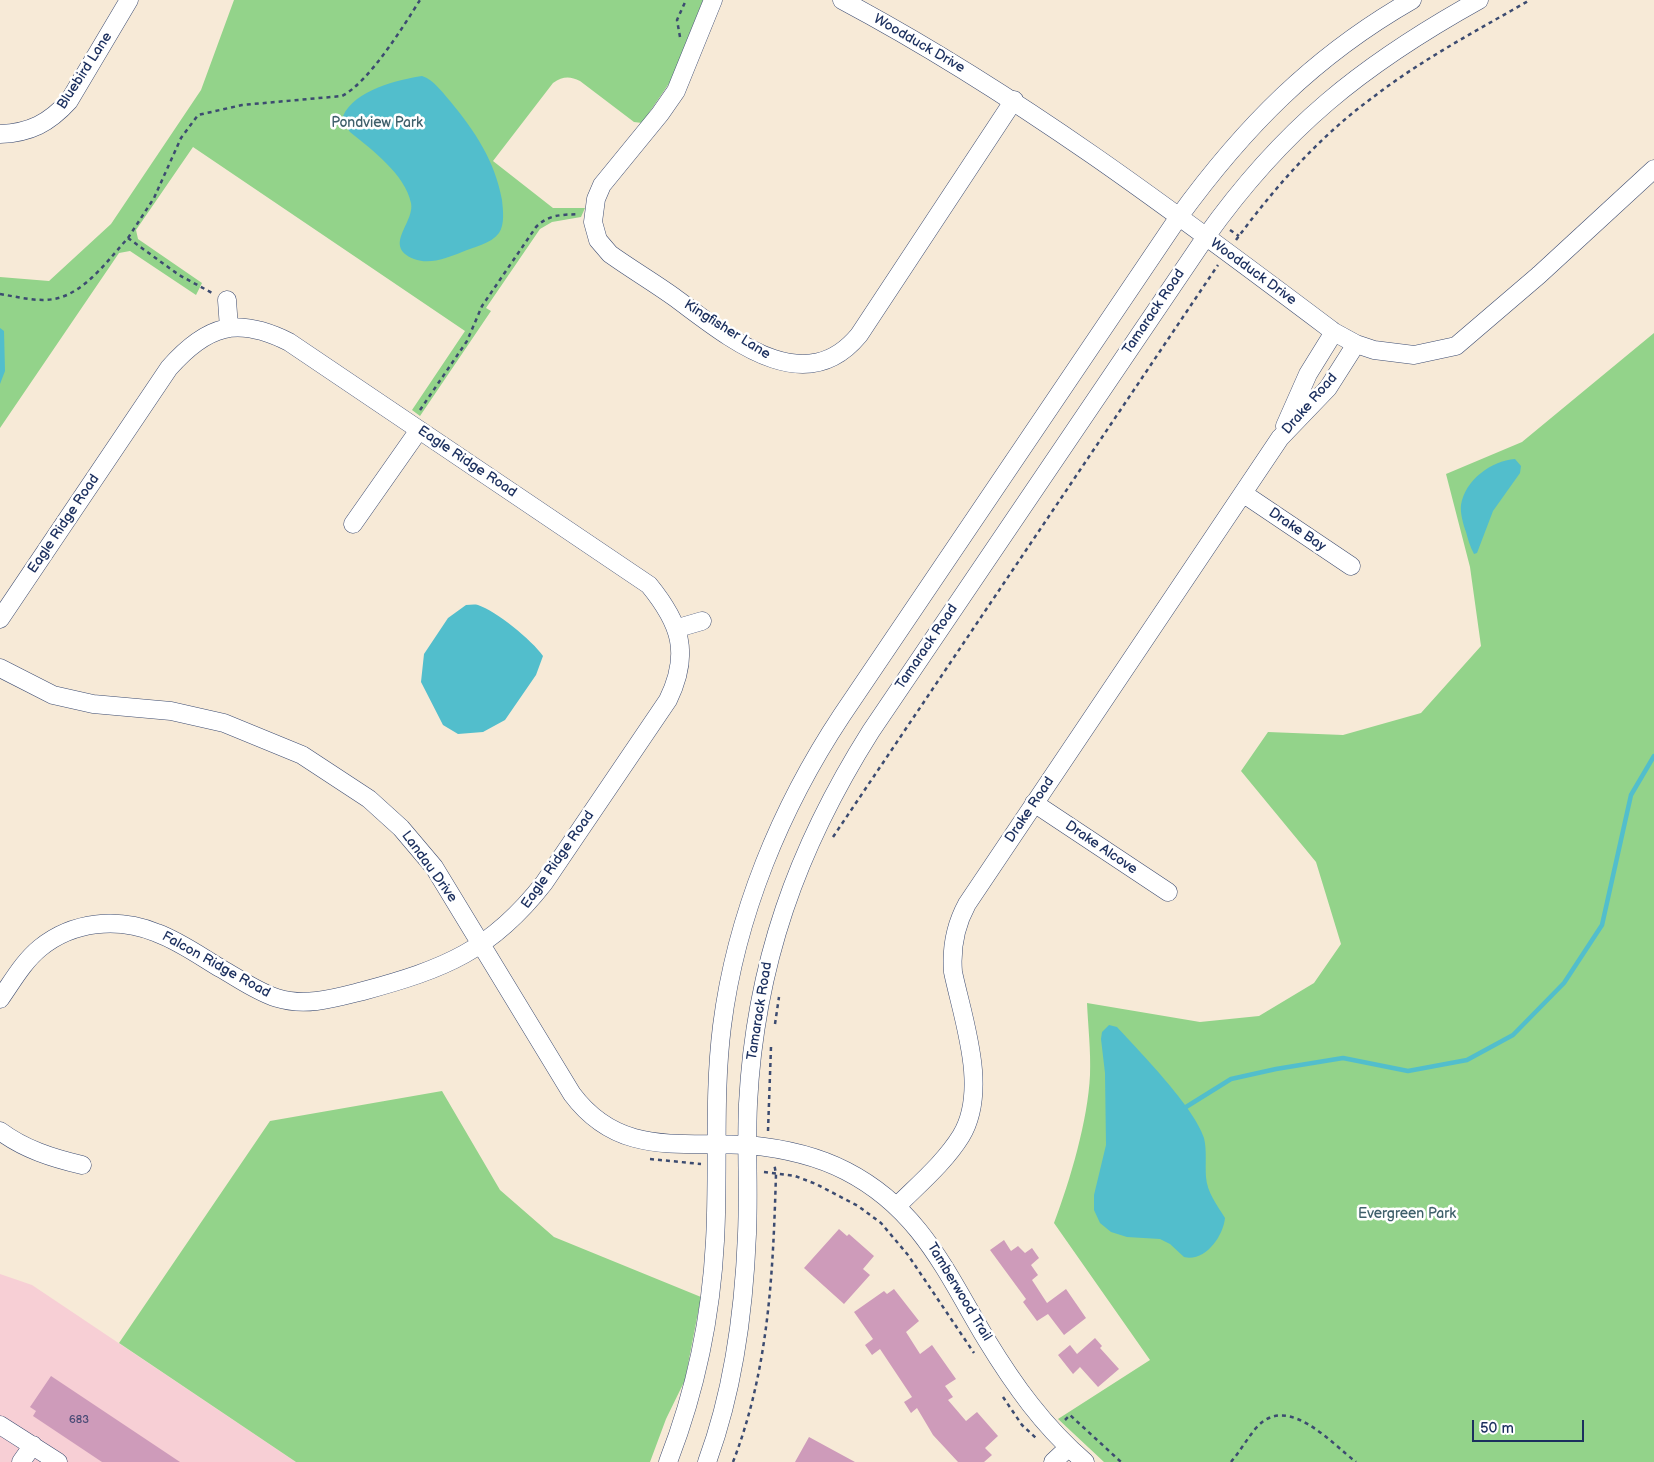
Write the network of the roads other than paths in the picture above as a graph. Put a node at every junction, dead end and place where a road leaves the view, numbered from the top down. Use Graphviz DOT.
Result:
graph roads {
  1 [pos="129,0"];
  2 [pos="713,0"];
  3 [pos="842,0"];
  4 [pos="1412,0"];
  5 [pos="1478,0"];
  6 [pos="1014,100"];
  7 [pos="0,134"];
  8 [pos="0,143"];
  9 [pos="1654,169"];
  10 [pos="1178,218"];
  11 [pos="1205,238"];
  12 [pos="227,300"];
  13 [pos="229,328"];
  14 [pos="1334,332"];
  15 [pos="1356,344"];
  16 [pos="415,427"];
  17 [pos="1280,438"];
  18 [pos="1244,494"];
  19 [pos="353,524"];
  20 [pos="1351,566"];
  21 [pos="0,619"];
  22 [pos="702,621"];
  23 [pos="678,628"];
  24 [pos="0,668"];
  25 [pos="1034,803"];
  26 [pos="1168,892"];
  27 [pos="482,944"];
  28 [pos="0,999"];
  29 [pos="0,1130"];
  30 [pos="716,1145"];
  31 [pos="747,1145"];
  32 [pos="82,1165"];
  33 [pos="897,1206"];
  34 [pos="1,1428"];
  35 [pos="33,1444"];
  36 [pos="1068,1448"];
  37 [pos="21,1462"];
  38 [pos="58,1462"];
  39 [pos="668,1462"];
  40 [pos="707,1462"];
  41 [pos="1053,1462"];
  42 [pos="1085,1462"];
  1 -- 7 [label="street, Bluebird Lane"];
  2 -- 6 [label="street, Kingfisher Lane"];
  3 -- 6 [label="street, Woodduck Drive"];
  4 -- 10 [label="street"];
  5 -- 11 [label="street, Tamarack Road"];
  6 -- 10 [label="street, Woodduck Drive"];
  7 -- 8 [label="street"];
  9 -- 15 [label="street, Woodduck Drive"];
  10 -- 11 [label="street, Woodduck Drive"];
  10 -- 30 [label="street"];
  11 -- 14 [label="street, Woodduck Drive"];
  11 -- 31 [label="street, Tamarack Road"];
  12 -- 13 [label="street"];
  13 -- 16 [label="street, Eagle Ridge Road"];
  13 -- 21 [label="street, Eagle Ridge Road"];
  14 -- 15 [label="street, Woodduck Drive"];
  14 -- 17 [label="street, Drake Road"];
  15 -- 17 [label="street, Drake Road"];
  16 -- 19 [label="street"];
  16 -- 23 [label="street, Eagle Ridge Road"];
  17 -- 18 [label="street, Drake Road"];
  18 -- 20 [label="street, Drake Bay"];
  18 -- 25 [label="street, Drake Road"];
  22 -- 23 [label="street"];
  23 -- 27 [label="street, Eagle Ridge Road"];
  24 -- 27 [label="street, Landau Drive"];
  25 -- 26 [label="street, Drake Alcove"];
  25 -- 33 [label="street, Drake Road"];
  27 -- 28 [label="street, Falcon Ridge Road"];
  27 -- 30 [label="street, Landau Drive"];
  29 -- 32 [label="street"];
  30 -- 31 [label="street, Tamberwood Trail"];
  30 -- 39 [label="street"];
  31 -- 33 [label="street, Tamberwood Trail"];
  31 -- 40 [label="street, Tamarack Road"];
  33 -- 36 [label="street, Tamberwood Trail"];
  34 -- 35 [label="street"];
  35 -- 37 [label="street"];
  35 -- 38 [label="street"];
  36 -- 41 [label="street"];
  36 -- 42 [label="street, Tamberwood Trail"];
}
